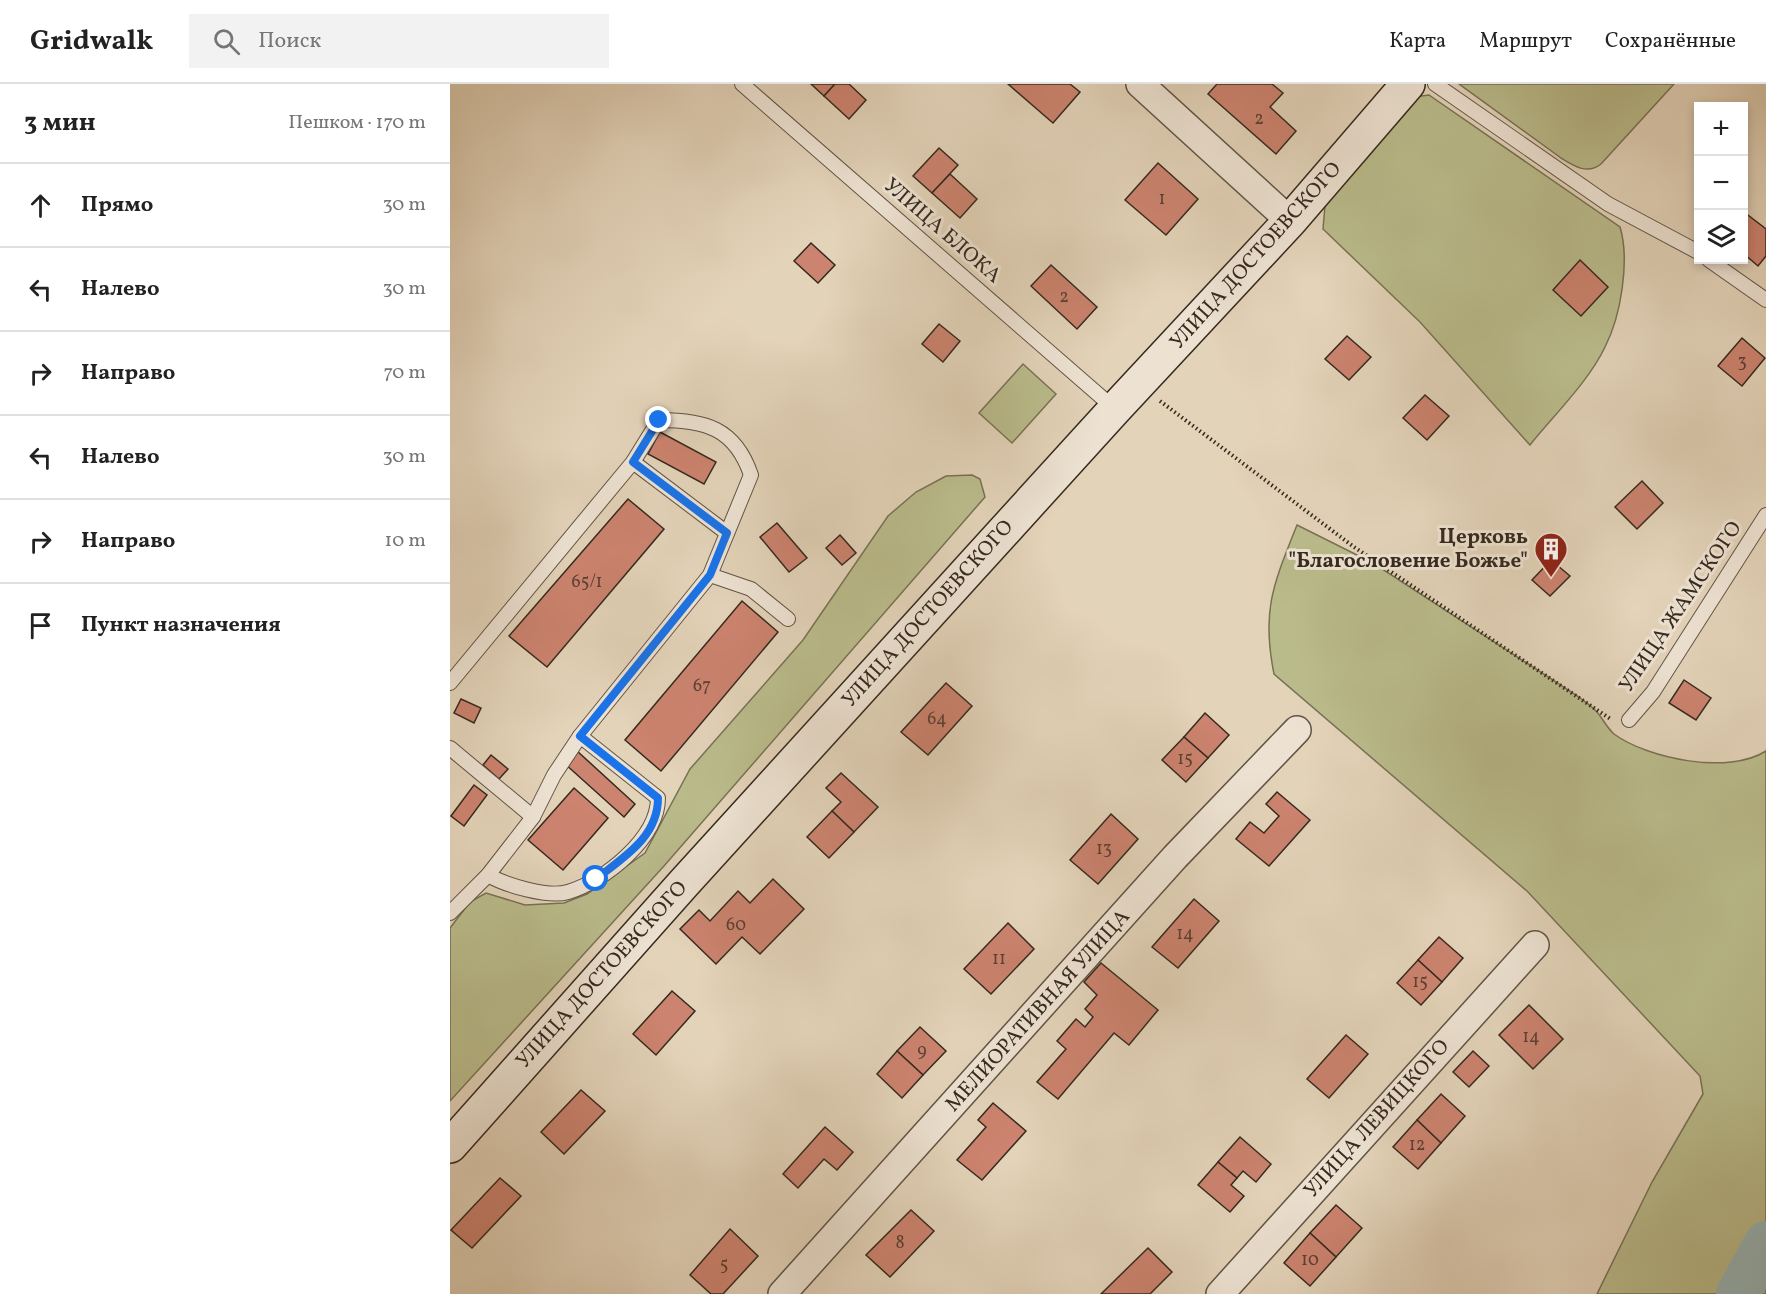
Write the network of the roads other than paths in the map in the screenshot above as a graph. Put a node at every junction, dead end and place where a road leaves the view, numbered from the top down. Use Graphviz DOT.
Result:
graph roads {
  1 [pos="742,84"];
  2 [pos="1140,84"];
  3 [pos="1408,84"];
  4 [pos="1435,84"];
  5 [pos="1290,221"];
  6 [pos="1694,250"];
  7 [pos="1715,264"];
  8 [pos="1766,300"];
  9 [pos="1115,409"];
  10 [pos="633,462"];
  11 [pos="1766,515"];
  12 [pos="727,533"];
  13 [pos="710,575"];
  14 [pos="788,619"];
  15 [pos="450,683"];
  16 [pos="1629,720"];
  17 [pos="1296,730"];
  18 [pos="580,736"];
  19 [pos="450,748"];
  20 [pos="533,817"];
  21 [pos="488,875"];
  22 [pos="450,913"];
  23 [pos="1534,945"];
  24 [pos="450,1146"];
  25 [pos="782,1294"];
  26 [pos="1220,1294"];
  1 -- 9 [label="lane, УЛИЦА БЛОКА"];
  2 -- 5 [label="street"];
  3 -- 5 [label="main road, УЛИЦА ДОСТОЕВСКОГО"];
  4 -- 6 [label="lane"];
  5 -- 9 [label="main road, УЛИЦА ДОСТОЕВСКОГО"];
  7 -- 8 [label="lane"];
  9 -- 24 [label="main road, УЛИЦА ДОСТОЕВСКОГО"];
  10 -- 12 [label="lane"];
  10 -- 12 [label="lane"];
  10 -- 15 [label="lane"];
  11 -- 16 [label="lane, УЛИЦА ЖАМСКОГО"];
  12 -- 13 [label="lane"];
  13 -- 14 [label="lane"];
  13 -- 18 [label="lane"];
  17 -- 25 [label="street, МЕЛИОРАТИВНАЯ УЛИЦА"];
  18 -- 20 [label="lane"];
  18 -- 21 [label="lane"];
  19 -- 20 [label="lane"];
  20 -- 21 [label="lane"];
  21 -- 22 [label="lane"];
  23 -- 26 [label="street, УЛИЦА ЛЕВИЦКОГО"];
}
